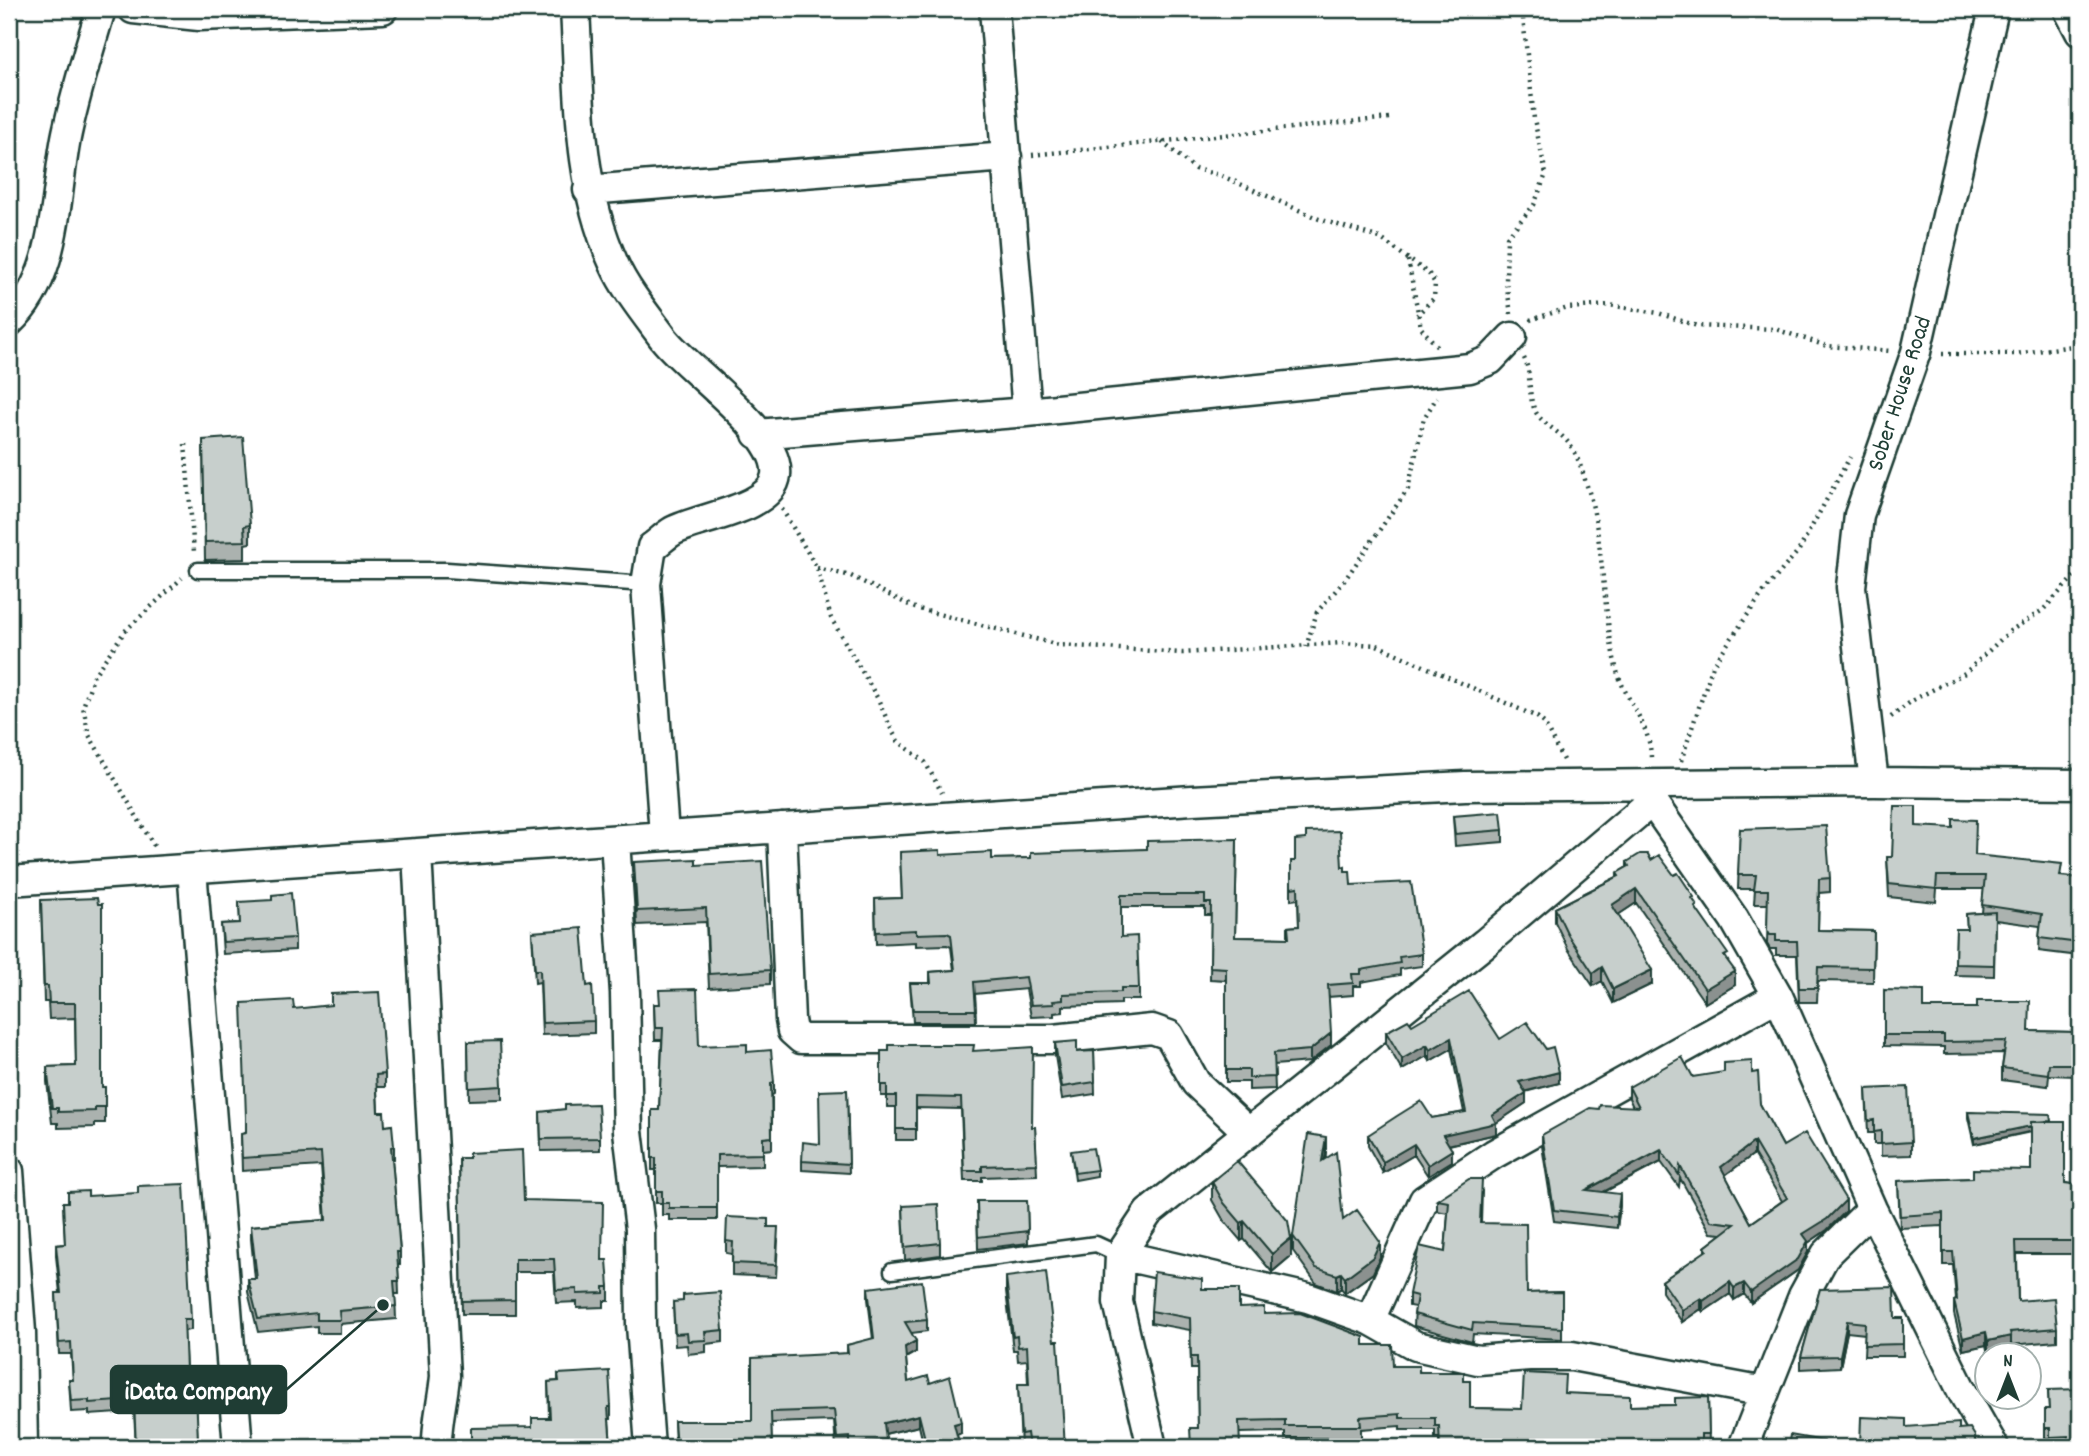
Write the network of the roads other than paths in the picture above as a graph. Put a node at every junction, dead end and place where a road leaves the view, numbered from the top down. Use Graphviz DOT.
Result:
graph roads {
  1 [pos="100,9"];
  2 [pos="134,9"];
  3 [pos="383,9"];
  4 [pos="575,9"];
  5 [pos="994,9"];
  6 [pos="1993,9"];
  7 [pos="2068,9"];
  8 [pos="2080,32"];
  9 [pos="1007,157"];
  10 [pos="588,190"];
  11 [pos="9,322"];
  12 [pos="1512,337"];
  13 [pos="1027,412"];
  14 [pos="757,434"];
  15 [pos="198,570"];
  16 [pos="646,584"];
  17 [pos="1874,782"];
  18 [pos="2080,784"];
  19 [pos="1653,789"];
  20 [pos="782,828"];
  21 [pos="664,835"];
  22 [pos="615,840"];
  23 [pos="417,853"];
  24 [pos="181,870"];
  25 [pos="9,881"];
  26 [pos="1778,996"];
  27 [pos="1249,1133"];
  28 [pos="9,1171"];
  29 [pos="1872,1209"];
  30 [pos="1120,1255"];
  31 [pos="892,1272"];
  32 [pos="1370,1320"];
  33 [pos="15,1332"];
  34 [pos="1765,1392"];
  35 [pos="23,1447"];
  36 [pos="238,1447"];
  37 [pos="437,1447"];
  38 [pos="650,1447"];
  39 [pos="1152,1447"];
  40 [pos="1743,1447"];
  41 [pos="1993,1447"];
  1 -- 11 [label="street"];
  2 -- 3 [label="street"];
  4 -- 10 [label="street"];
  5 -- 9 [label="street"];
  6 -- 17 [label="street, Sober House Road"];
  7 -- 8 [label="street"];
  9 -- 10 [label="street"];
  9 -- 13 [label="street"];
  10 -- 14 [label="street"];
  12 -- 13 [label="street"];
  13 -- 14 [label="street"];
  14 -- 16 [label="street"];
  15 -- 16 [label="lane"];
  16 -- 21 [label="street"];
  17 -- 18 [label="street"];
  17 -- 19 [label="street"];
  19 -- 20 [label="street"];
  19 -- 26 [label="street"];
  19 -- 27 [label="street"];
  20 -- 21 [label="street"];
  20 -- 27 [label="street"];
  21 -- 22 [label="street"];
  22 -- 23 [label="street"];
  22 -- 38 [label="street"];
  23 -- 24 [label="street"];
  23 -- 37 [label="street"];
  24 -- 25 [label="street"];
  24 -- 36 [label="street"];
  26 -- 29 [label="street"];
  26 -- 32 [label="street"];
  27 -- 30 [label="street"];
  28 -- 33 [label="street"];
  29 -- 34 [label="street"];
  29 -- 41 [label="street"];
  30 -- 31 [label="lane"];
  30 -- 32 [label="street"];
  30 -- 39 [label="street"];
  32 -- 34 [label="street"];
  33 -- 35 [label="street"];
  34 -- 40 [label="street"];
}
